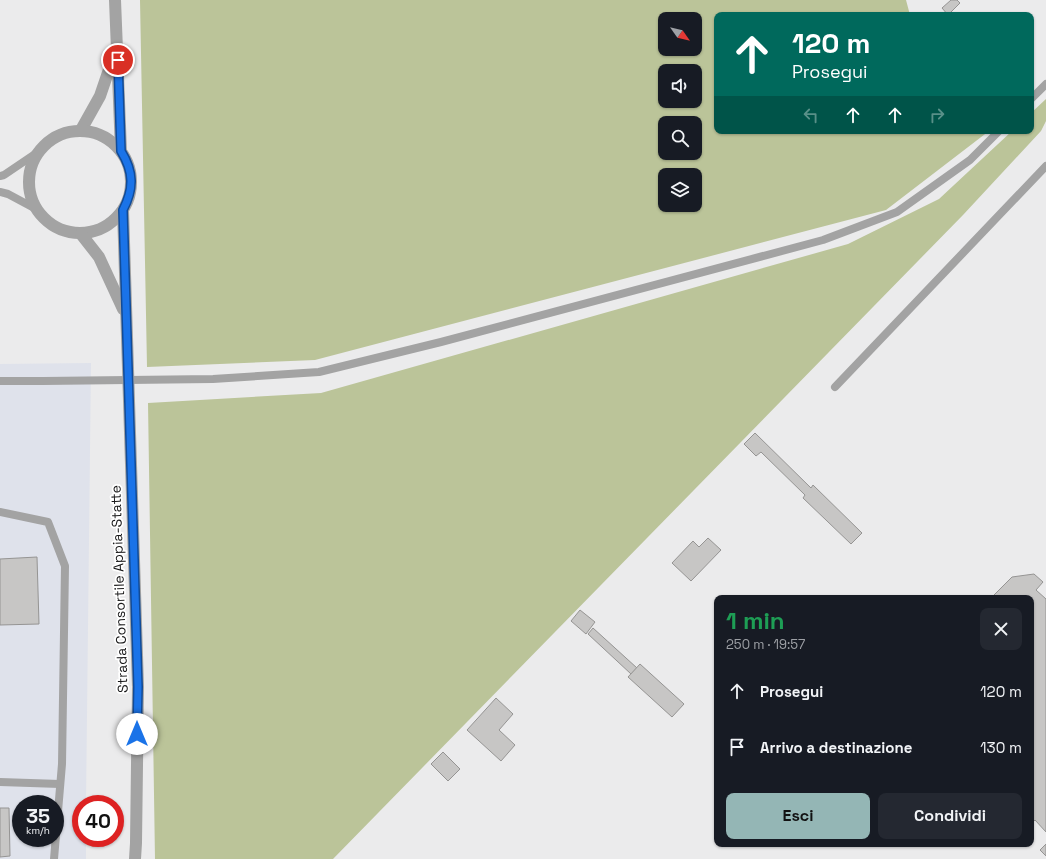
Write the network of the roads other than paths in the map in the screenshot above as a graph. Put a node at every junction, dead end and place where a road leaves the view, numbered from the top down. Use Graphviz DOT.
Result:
graph roads {
  1 [pos="115,0"];
  2 [pos="117,45"];
  3 [pos="1046,84"];
  4 [pos="1034,96"];
  5 [pos="81,130"];
  6 [pos="996,134"];
  7 [pos="121,151"];
  8 [pos="38,152"];
  9 [pos="1046,166"];
  10 [pos="0,176"];
  11 [pos="0,192"];
  12 [pos="36,209"];
  13 [pos="123,210"];
  14 [pos="81,234"];
  15 [pos="126,314"];
  16 [pos="0,381"];
  17 [pos="835,387"];
  18 [pos="0,512"];
  19 [pos="0,782"];
  20 [pos="60,784"];
  21 [pos="54,859"];
  22 [pos="135,859"];
  1 -- 2 [label="street"];
  2 -- 5 [label="street"];
  2 -- 7 [label="street"];
  3 -- 4 [label="lane"];
  5 -- 7 [label="street"];
  5 -- 8 [label="street"];
  6 -- 16 [label="lane"];
  7 -- 13 [label="street"];
  8 -- 10 [label="lane"];
  8 -- 12 [label="street"];
  9 -- 17 [label="lane"];
  11 -- 12 [label="lane"];
  12 -- 14 [label="street"];
  13 -- 14 [label="street"];
  13 -- 15 [label="street, Strada Consortile Appia-Statte"];
  14 -- 15 [label="street"];
  15 -- 22 [label="street, Strada Consortile Appia-Statte"];
  18 -- 20 [label="lane"];
  19 -- 20 [label="lane"];
  20 -- 21 [label="lane"];
}
